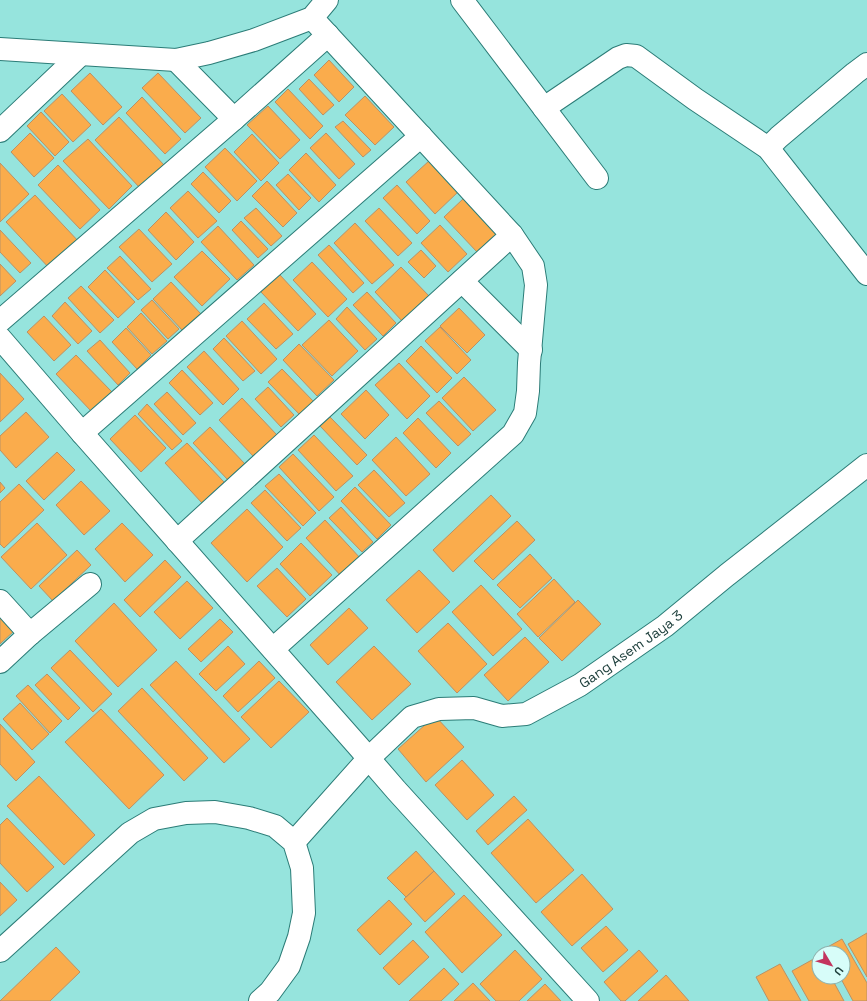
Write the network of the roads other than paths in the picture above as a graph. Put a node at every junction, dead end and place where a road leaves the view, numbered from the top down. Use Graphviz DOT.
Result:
graph roads {
  1 [pos="327,0"];
  2 [pos="462,0"];
  3 [pos="312,18"];
  4 [pos="328,35"];
  5 [pos="0,49"];
  6 [pos="80,55"];
  7 [pos="176,60"];
  8 [pos="867,64"];
  9 [pos="544,108"];
  10 [pos="234,119"];
  11 [pos="0,131"];
  12 [pos="421,136"];
  13 [pos="768,148"];
  14 [pos="597,178"];
  15 [pos="512,235"];
  16 [pos="867,274"];
  17 [pos="462,281"];
  18 [pos="0,321"];
  19 [pos="0,338"];
  20 [pos="531,350"];
  21 [pos="82,433"];
  22 [pos="867,465"];
  23 [pos="177,541"];
  24 [pos="90,584"];
  25 [pos="0,601"];
  26 [pos="30,634"];
  27 [pos="273,649"];
  28 [pos="0,662"];
  29 [pos="369,758"];
  30 [pos="294,842"];
  31 [pos="0,951"];
  32 [pos="260,1001"];
  33 [pos="588,1001"];
  1 -- 3 [label="street"];
  2 -- 9 [label="street"];
  3 -- 4 [label="street"];
  3 -- 7 [label="street"];
  4 -- 10 [label="street"];
  4 -- 12 [label="street"];
  5 -- 6 [label="street"];
  6 -- 7 [label="street"];
  6 -- 11 [label="street"];
  7 -- 10 [label="street"];
  8 -- 13 [label="street"];
  9 -- 13 [label="street"];
  9 -- 14 [label="street"];
  10 -- 18 [label="street"];
  12 -- 15 [label="street"];
  12 -- 21 [label="street"];
  13 -- 16 [label="street"];
  15 -- 17 [label="street"];
  15 -- 20 [label="street"];
  17 -- 20 [label="street"];
  17 -- 23 [label="street"];
  19 -- 21 [label="street"];
  20 -- 27 [label="street"];
  21 -- 23 [label="street"];
  22 -- 29 [label="street, Gang Asem Jaya 3"];
  23 -- 27 [label="street"];
  24 -- 26 [label="street"];
  25 -- 26 [label="street"];
  26 -- 28 [label="street"];
  27 -- 29 [label="street"];
  29 -- 30 [label="street, Gang Asem Jaya 3"];
  29 -- 33 [label="street"];
  30 -- 31 [label="street"];
  30 -- 32 [label="street"];
}
